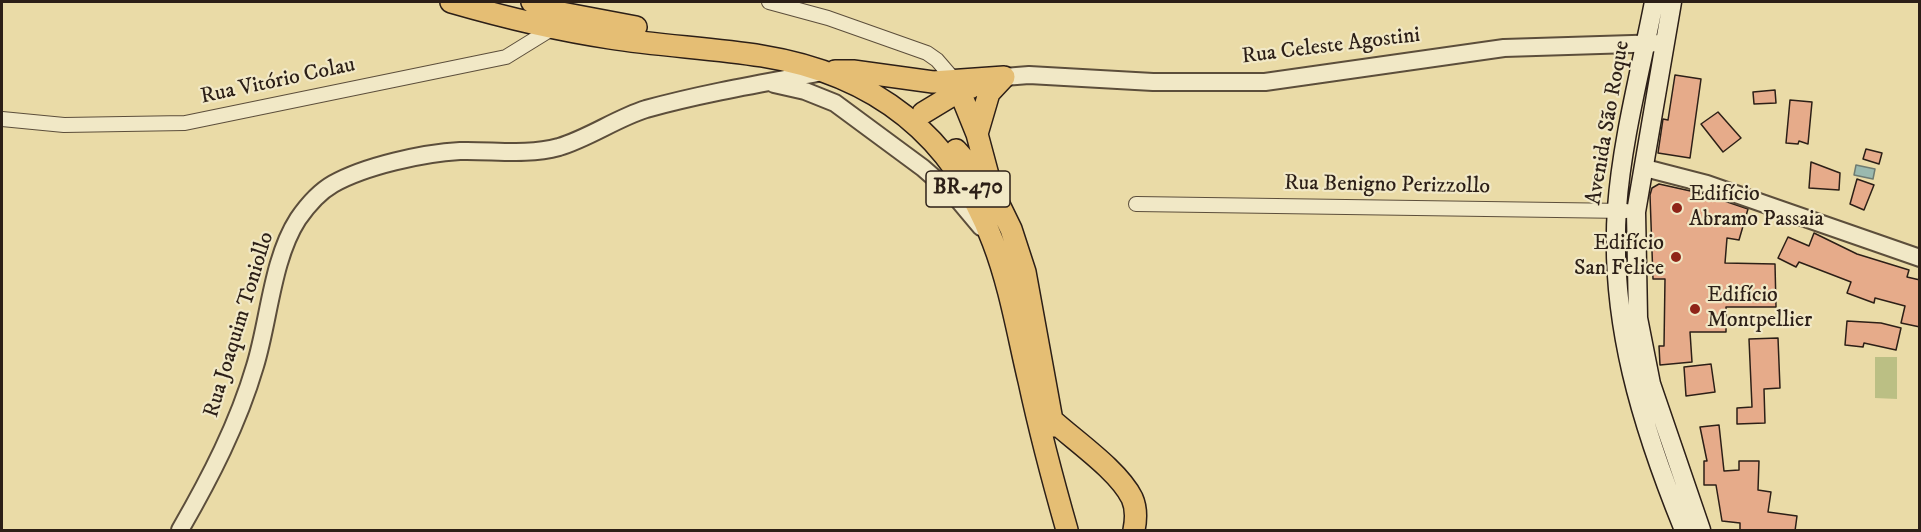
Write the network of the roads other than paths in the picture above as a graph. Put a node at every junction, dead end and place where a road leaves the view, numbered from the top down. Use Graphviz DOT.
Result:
graph roads {
  1 [pos="451,2"];
  2 [pos="501,2"];
  3 [pos="532,2"];
  4 [pos="769,2"];
  5 [pos="1654,2"];
  6 [pos="1672,2"];
  7 [pos="553,27"];
  8 [pos="1655,44"];
  9 [pos="853,70"];
  10 [pos="827,72"];
  11 [pos="1004,77"];
  12 [pos="765,82"];
  13 [pos="959,86"];
  14 [pos="923,113"];
  15 [pos="2,119"];
  16 [pos="977,134"];
  17 [pos="1645,168"];
  18 [pos="992,190"];
  19 [pos="1617,203"];
  20 [pos="1136,204"];
  21 [pos="1636,212"];
  22 [pos="993,241"];
  23 [pos="1920,258"];
  24 [pos="1051,419"];
  25 [pos="180,531"];
  26 [pos="1067,531"];
  27 [pos="1081,531"];
  28 [pos="1134,531"];
  29 [pos="1684,531"];
  30 [pos="1701,531"];
  1 -- 7 [label="highway"];
  2 -- 7 [label="highway, BR-470"];
  3 -- 9 [label="highway, BR-470"];
  4 -- 13 [label="street"];
  5 -- 8 [label="main road, Avenida São Roque"];
  6 -- 8 [label="main road, Avenida São Roque"];
  7 -- 10 [label="highway, BR-470"];
  7 -- 15 [label="street, Rua Vitório Colau"];
  8 -- 11 [label="street, Rua Celeste Agostini"];
  8 -- 17 [label="main road, Avenida São Roque"];
  8 -- 19 [label="main road, Avenida São Roque"];
  9 -- 10 [label="highway"];
  9 -- 13 [label="highway"];
  9 -- 14 [label="highway, BR-470"];
  10 -- 12 [label="street"];
  10 -- 22 [label="highway, BR-470"];
  11 -- 13 [label="highway"];
  11 -- 16 [label="highway"];
  12 -- 22 [label="street, Rua Joaquim Toniollo"];
  12 -- 25 [label="street, Rua Joaquim Toniollo"];
  13 -- 14 [label="highway"];
  13 -- 16 [label="highway"];
  14 -- 18 [label="highway, BR-470"];
  16 -- 18 [label="highway"];
  17 -- 19 [label="main road"];
  17 -- 21 [label="main road, Avenida São Roque"];
  17 -- 23 [label="street"];
  18 -- 24 [label="highway, BR-470"];
  19 -- 20 [label="street, Rua Benigno Perizzollo"];
  19 -- 21 [label="street, Rua Benigno Perizzollo"];
  19 -- 29 [label="main road, Avenida São Roque"];
  21 -- 30 [label="main road, Avenida São Roque"];
  22 -- 26 [label="highway, BR-470"];
  24 -- 27 [label="highway, BR-470"];
  24 -- 28 [label="highway"];
}
